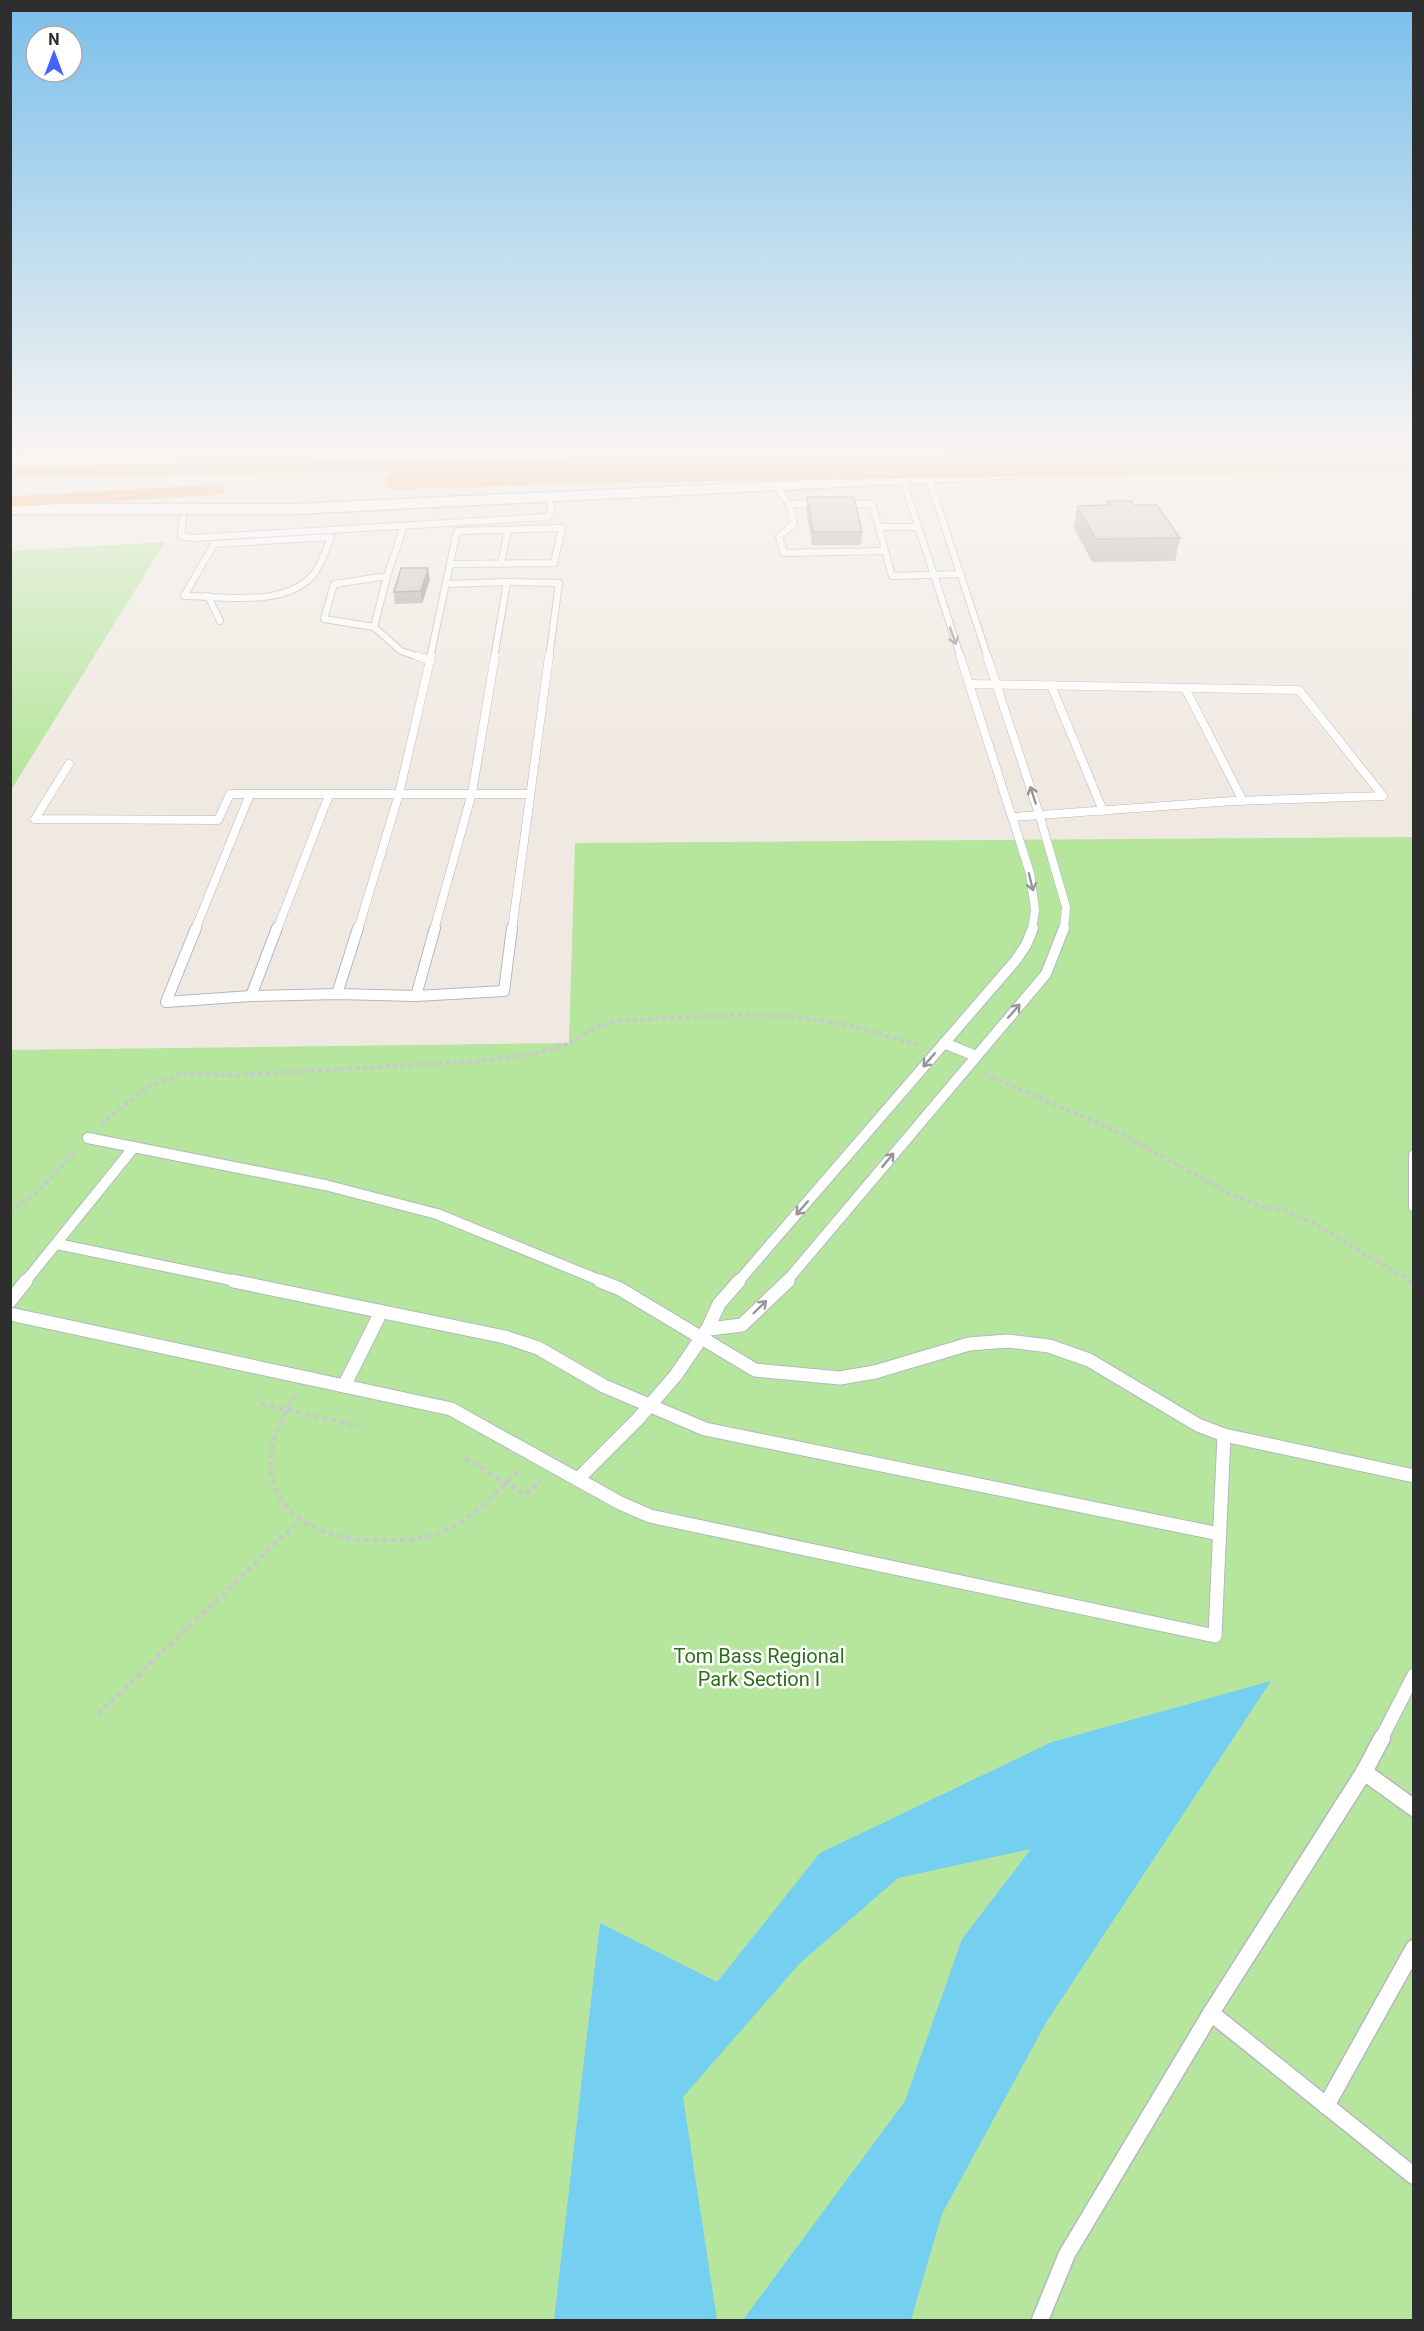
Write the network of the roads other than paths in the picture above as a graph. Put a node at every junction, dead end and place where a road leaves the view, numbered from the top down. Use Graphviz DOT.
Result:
graph roads {
  1 [pos="207,557"];
  2 [pos="322,557"];
  3 [pos="394,557"];
  4 [pos="452,557"];
  5 [pos="502,557"];
  6 [pos="555,557"];
  7 [pos="887,557"];
  8 [pos="927,557"];
  9 [pos="955,557"];
  10 [pos="501,563"];
  11 [pos="450,564"];
  12 [pos="932,574"];
  13 [pos="961,574"];
  14 [pos="387,576"];
  15 [pos="507,582"];
  16 [pos="447,584"];
  17 [pos="208,597"];
  18 [pos="220,621"];
  19 [pos="374,627"];
  20 [pos="431,661"];
  21 [pos="970,684"];
  22 [pos="996,684"];
  23 [pos="1051,685"];
  24 [pos="1185,688"];
  25 [pos="69,764"];
  26 [pos="472,793"];
  27 [pos="250,794"];
  28 [pos="399,794"];
  29 [pos="530,794"];
  30 [pos="329,795"];
  31 [pos="1243,801"];
  32 [pos="1103,812"];
  33 [pos="1013,817"];
  34 [pos="1040,817"];
  35 [pos="337,994"];
  36 [pos="250,996"];
  37 [pos="416,996"];
  38 [pos="944,1044"];
  39 [pos="976,1056"];
  40 [pos="88,1138"];
  41 [pos="134,1147"];
  42 [pos="1413,1155"];
  43 [pos="1413,1207"];
  44 [pos="57,1244"];
  45 [pos="10,1301"];
  46 [pos="381,1312"];
  47 [pos="10,1314"];
  48 [pos="706,1333"];
  49 [pos="344,1386"];
  50 [pos="651,1406"];
  51 [pos="1224,1435"];
  52 [pos="1413,1476"];
  53 [pos="578,1479"];
  54 [pos="1218,1534"];
  55 [pos="1413,1675"];
  56 [pos="1364,1772"];
  57 [pos="1413,1808"];
  58 [pos="1413,1948"];
  59 [pos="1211,2013"];
  60 [pos="1326,2106"];
  61 [pos="1413,2175"];
  62 [pos="1040,2320"];
  1 -- 17 [label="lane"];
  2 -- 17 [label="lane"];
  3 -- 14 [label="lane"];
  4 -- 11 [label="lane"];
  5 -- 10 [label="lane"];
  6 -- 10 [label="lane"];
  7 -- 12 [label="lane"];
  8 -- 12 [label="lane"];
  9 -- 13 [label="lane"];
  10 -- 11 [label="lane"];
  11 -- 16 [label="lane"];
  12 -- 13 [label="lane"];
  12 -- 21 [label="lane, one-way"];
  13 -- 22 [label="lane"];
  14 -- 19 [label="lane"];
  14 -- 19 [label="lane"];
  15 -- 16 [label="lane"];
  15 -- 26 [label="lane"];
  15 -- 29 [label="lane"];
  16 -- 20 [label="lane"];
  17 -- 18 [label="lane"];
  19 -- 20 [label="lane"];
  20 -- 28 [label="lane"];
  21 -- 22 [label="lane"];
  21 -- 33 [label="lane"];
  22 -- 23 [label="lane"];
  34 -- 22 [label="lane, one-way"];
  23 -- 24 [label="lane"];
  23 -- 32 [label="lane"];
  24 -- 31 [label="lane"];
  24 -- 31 [label="lane"];
  25 -- 27 [label="lane"];
  26 -- 28 [label="lane"];
  26 -- 29 [label="lane"];
  26 -- 37 [label="lane"];
  27 -- 30 [label="lane"];
  27 -- 36 [label="lane"];
  28 -- 30 [label="lane"];
  28 -- 35 [label="lane"];
  29 -- 37 [label="lane"];
  30 -- 36 [label="lane"];
  31 -- 32 [label="lane"];
  32 -- 34 [label="lane"];
  33 -- 34 [label="lane"];
  33 -- 38 [label="lane, one-way"];
  39 -- 34 [label="lane, one-way"];
  35 -- 36 [label="lane"];
  35 -- 37 [label="lane"];
  38 -- 39 [label="lane"];
  38 -- 48 [label="lane, one-way"];
  48 -- 39 [label="lane, one-way"];
  40 -- 41 [label="lane"];
  41 -- 44 [label="lane"];
  41 -- 48 [label="lane"];
  42 -- 43 [label="lane"];
  44 -- 45 [label="lane"];
  44 -- 46 [label="lane"];
  46 -- 49 [label="lane"];
  46 -- 50 [label="lane"];
  47 -- 49 [label="lane"];
  48 -- 50 [label="lane"];
  48 -- 51 [label="lane"];
  49 -- 53 [label="lane"];
  50 -- 53 [label="lane"];
  50 -- 54 [label="lane"];
  51 -- 52 [label="lane"];
  51 -- 54 [label="lane"];
  53 -- 54 [label="lane"];
  55 -- 56 [label="lane"];
  56 -- 57 [label="lane"];
  56 -- 59 [label="lane"];
  58 -- 60 [label="lane"];
  59 -- 60 [label="lane"];
  59 -- 62 [label="lane"];
  60 -- 61 [label="lane"];
}
